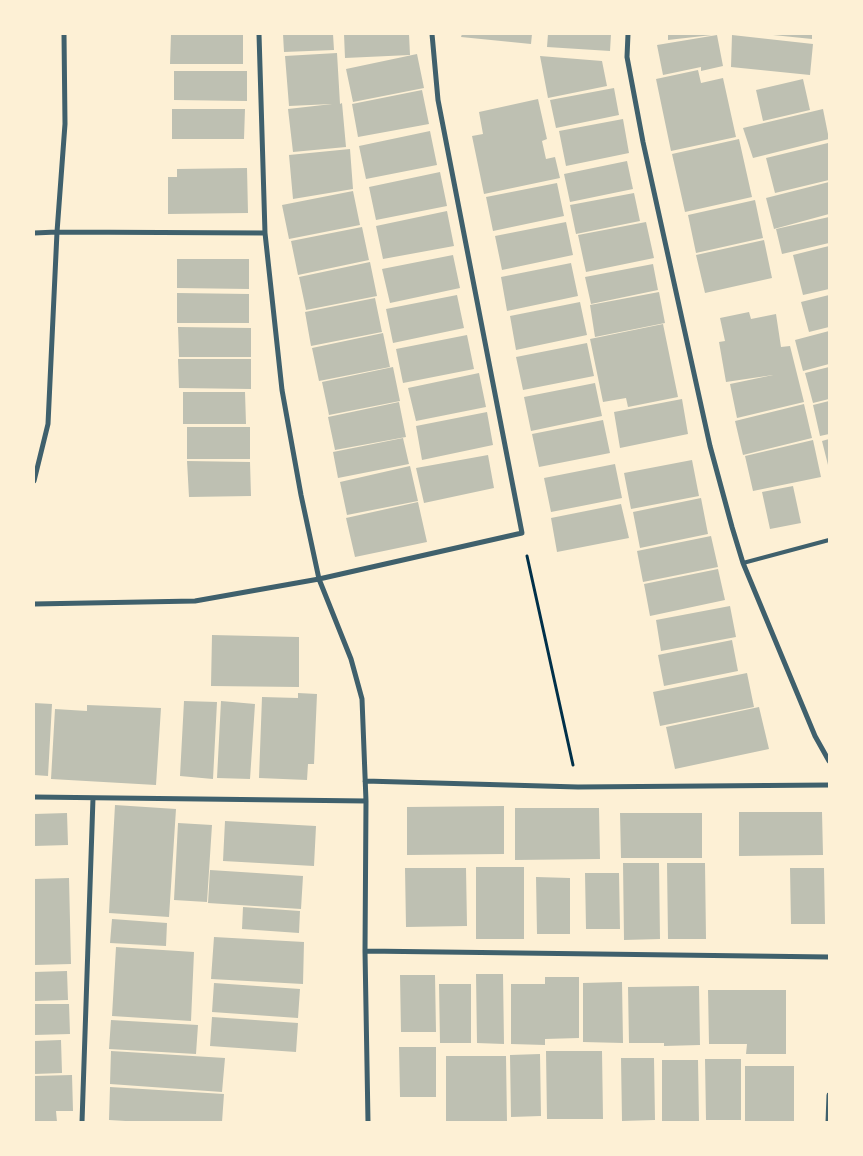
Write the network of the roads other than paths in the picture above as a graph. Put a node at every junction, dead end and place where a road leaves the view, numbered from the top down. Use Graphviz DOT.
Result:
graph roads {
  1 [pos="64,34"];
  2 [pos="259,34"];
  3 [pos="432,34"];
  4 [pos="628,34"];
  5 [pos="57,232"];
  6 [pos="34,233"];
  7 [pos="265,233"];
  8 [pos="34,481"];
  9 [pos="829,540"];
  10 [pos="743,563"];
  11 [pos="320,579"];
  12 [pos="34,604"];
  13 [pos="829,760"];
  14 [pos="365,780"];
  15 [pos="829,785"];
  16 [pos="34,798"];
  17 [pos="93,798"];
  18 [pos="366,801"];
  19 [pos="365,951"];
  20 [pos="829,957"];
  21 [pos="829,1095"];
  22 [pos="82,1122"];
  23 [pos="368,1122"];
  24 [pos="828,1122"];
  1 -- 5 [label="street"];
  2 -- 7 [label="street"];
  3 -- 11 [label="street"];
  4 -- 10 [label="street"];
  5 -- 6 [label="street"];
  5 -- 7 [label="street"];
  5 -- 8 [label="street"];
  7 -- 11 [label="street"];
  9 -- 10 [label="lane"];
  10 -- 13 [label="street"];
  11 -- 12 [label="street"];
  11 -- 14 [label="street"];
  14 -- 15 [label="street"];
  14 -- 18 [label="street"];
  16 -- 17 [label="street"];
  17 -- 18 [label="street"];
  17 -- 22 [label="street"];
  18 -- 19 [label="street"];
  19 -- 20 [label="street"];
  19 -- 23 [label="street"];
  21 -- 24 [label="street"];
}
